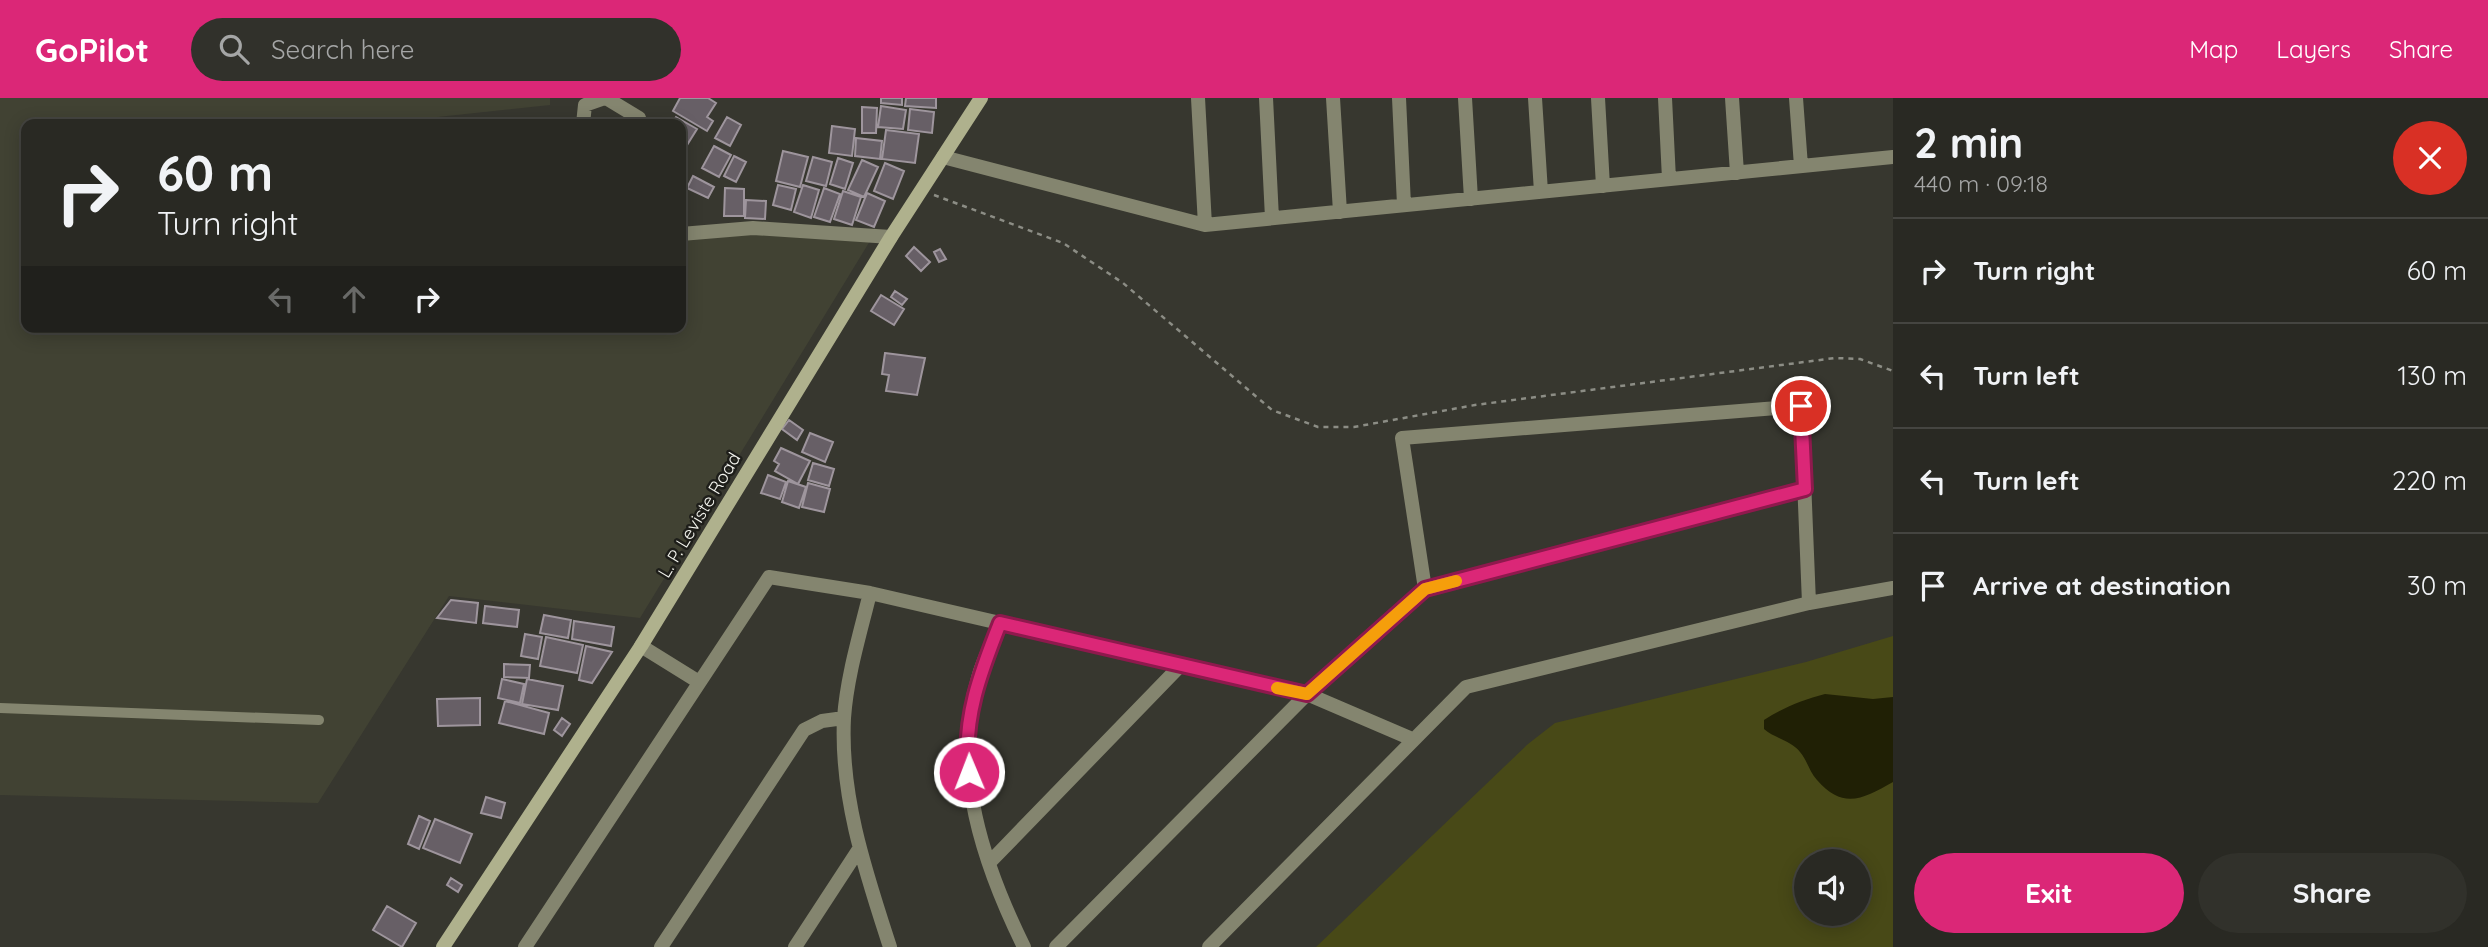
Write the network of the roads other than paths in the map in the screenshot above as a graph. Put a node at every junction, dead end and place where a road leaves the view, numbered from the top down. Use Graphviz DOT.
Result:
graph roads {
  1 [pos="606,98"];
  2 [pos="981,98"];
  3 [pos="1198,98"];
  4 [pos="1266,98"];
  5 [pos="1333,98"];
  6 [pos="1399,98"];
  7 [pos="1465,98"];
  8 [pos="1535,98"];
  9 [pos="1598,98"];
  10 [pos="1665,98"];
  11 [pos="1732,98"];
  12 [pos="1796,98"];
  13 [pos="639,118"];
  14 [pos="584,119"];
  15 [pos="943,157"];
  16 [pos="1893,157"];
  17 [pos="1801,166"];
  18 [pos="1737,173"];
  19 [pos="1669,179"];
  20 [pos="1603,186"];
  21 [pos="1541,192"];
  22 [pos="1471,199"];
  23 [pos="1404,205"];
  24 [pos="1340,212"];
  25 [pos="1272,218"];
  26 [pos="1205,225"];
  27 [pos="686,234"];
  28 [pos="891,237"];
  29 [pos="1805,489"];
  30 [pos="1893,588"];
  31 [pos="1425,589"];
  32 [pos="870,593"];
  33 [pos="1809,603"];
  34 [pos="1000,623"];
  35 [pos="641,646"];
  36 [pos="1180,666"];
  37 [pos="699,682"];
  38 [pos="1307,694"];
  39 [pos="0,708"];
  40 [pos="844,718"];
  41 [pos="319,720"];
  42 [pos="1412,740"];
  43 [pos="859,849"];
  44 [pos="990,862"];
  45 [pos="443,947"];
  46 [pos="525,947"];
  47 [pos="661,947"];
  48 [pos="796,947"];
  49 [pos="890,947"];
  50 [pos="1024,947"];
  51 [pos="1056,947"];
  52 [pos="1209,947"];
  1 -- 13 [label="street"];
  1 -- 14 [label="street"];
  2 -- 15 [label="main road, L. P. Leviste Road"];
  3 -- 26 [label="street"];
  4 -- 25 [label="street"];
  5 -- 24 [label="street"];
  6 -- 23 [label="street"];
  7 -- 22 [label="street"];
  8 -- 21 [label="street"];
  9 -- 20 [label="street"];
  10 -- 19 [label="street"];
  11 -- 18 [label="street"];
  12 -- 17 [label="street"];
  15 -- 26 [label="street"];
  15 -- 28 [label="main road, L. P. Leviste Road"];
  16 -- 17 [label="street"];
  17 -- 18 [label="street"];
  18 -- 19 [label="street"];
  19 -- 20 [label="street"];
  20 -- 21 [label="street"];
  21 -- 22 [label="street"];
  22 -- 23 [label="street"];
  23 -- 24 [label="street"];
  24 -- 25 [label="street"];
  25 -- 26 [label="street"];
  27 -- 28 [label="street"];
  28 -- 35 [label="main road, L. P. Leviste Road"];
  29 -- 31 [label="street"];
  29 -- 31 [label="street"];
  29 -- 33 [label="street"];
  30 -- 33 [label="street"];
  31 -- 38 [label="street"];
  32 -- 34 [label="street"];
  32 -- 37 [label="street"];
  32 -- 40 [label="street"];
  33 -- 42 [label="street"];
  34 -- 36 [label="street"];
  34 -- 44 [label="street"];
  35 -- 37 [label="street"];
  35 -- 45 [label="main road, L. P. Leviste Road"];
  36 -- 38 [label="street"];
  36 -- 44 [label="street"];
  37 -- 46 [label="street"];
  38 -- 42 [label="street"];
  38 -- 51 [label="street"];
  39 -- 41 [label="lane"];
  40 -- 43 [label="street"];
  40 -- 47 [label="street"];
  42 -- 52 [label="street"];
  43 -- 48 [label="street"];
  43 -- 49 [label="street"];
  44 -- 50 [label="street"];
}
